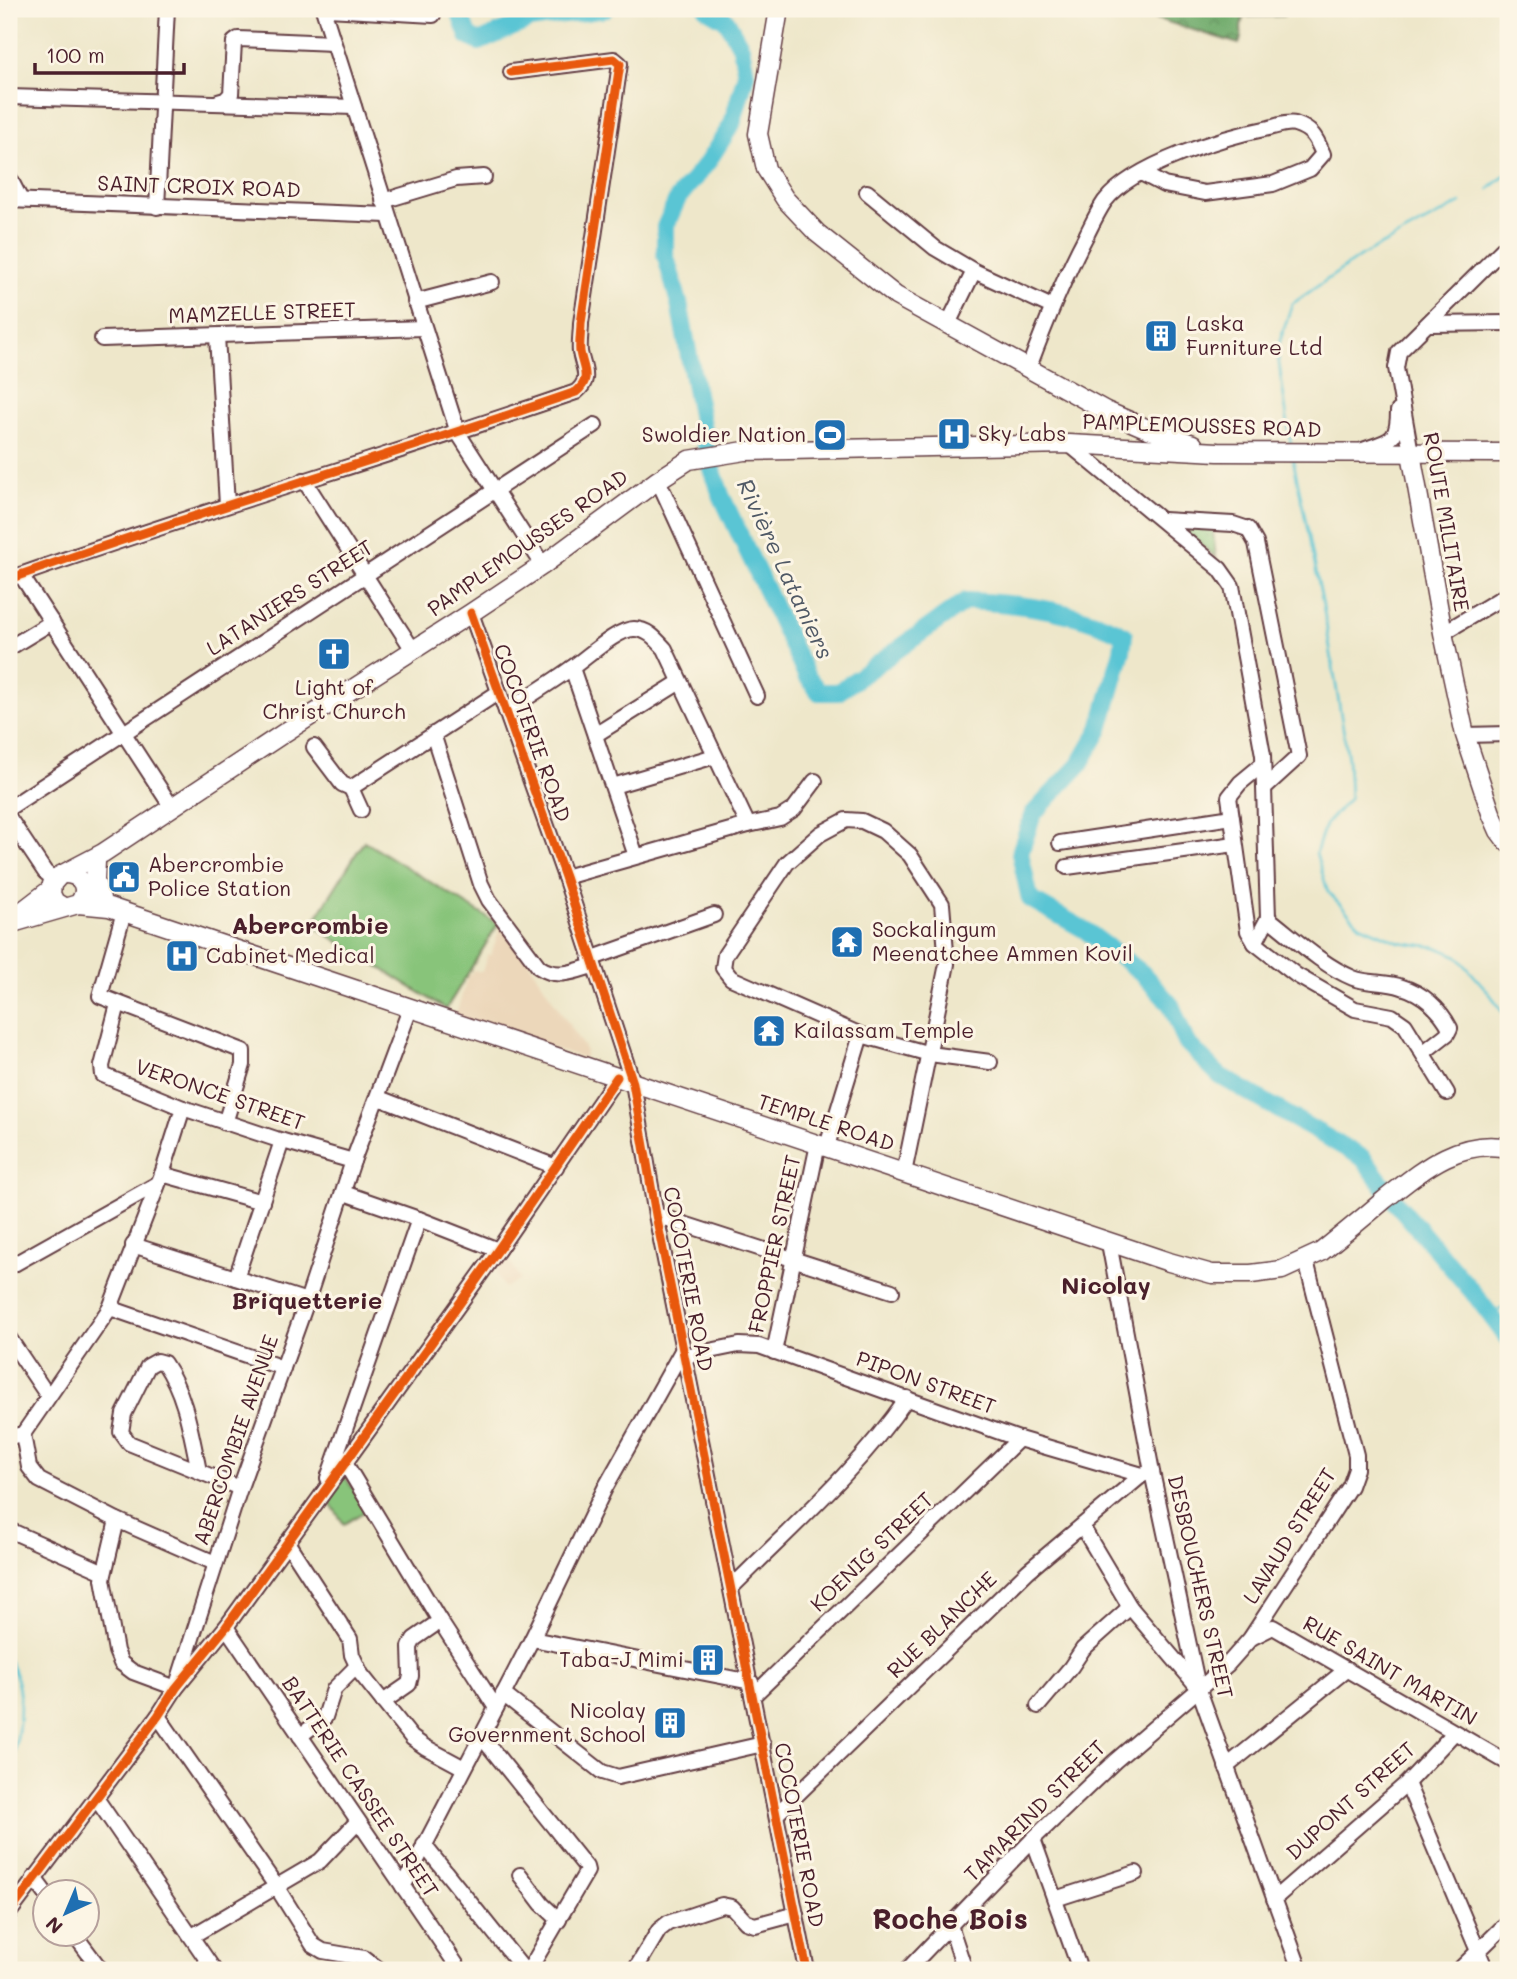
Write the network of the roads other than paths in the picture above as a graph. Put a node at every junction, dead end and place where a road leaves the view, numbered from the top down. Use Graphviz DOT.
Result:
graph roads {
  1 [pos="167,9"];
  2 [pos="326,9"];
  3 [pos="779,9"];
  4 [pos="433,15"];
  5 [pos="333,43"];
  6 [pos="511,72"];
  7 [pos="9,97"];
  8 [pos="164,100"];
  9 [pos="218,103"];
  10 [pos="354,107"];
  11 [pos="1141,173"];
  12 [pos="9,177"];
  13 [pos="484,177"];
  14 [pos="867,192"];
  15 [pos="15,200"];
  16 [pos="157,207"];
  17 [pos="385,208"];
  18 [pos="1508,244"];
  19 [pos="974,271"];
  20 [pos="492,282"];
  21 [pos="415,302"];
  22 [pos="1052,307"];
  23 [pos="1508,323"];
  24 [pos="948,324"];
  25 [pos="1429,324"];
  26 [pos="424,328"];
  27 [pos="217,336"];
  28 [pos="102,339"];
  29 [pos="1029,367"];
  30 [pos="1398,386"];
  31 [pos="1106,411"];
  32 [pos="1129,421"];
  33 [pos="596,425"];
  34 [pos="458,433"];
  35 [pos="1069,444"];
  36 [pos="1131,448"];
  37 [pos="1218,452"];
  38 [pos="1411,453"];
  39 [pos="1508,453"];
  40 [pos="1352,454"];
  41 [pos="304,480"];
  42 [pos="658,480"];
  43 [pos="494,490"];
  44 [pos="227,505"];
  45 [pos="1163,520"];
  46 [pos="543,565"];
  47 [pos="365,575"];
  48 [pos="15,577"];
  49 [pos="1508,594"];
  50 [pos="471,613"];
  51 [pos="52,622"];
  52 [pos="1443,633"];
  53 [pos="9,648"];
  54 [pos="413,650"];
  55 [pos="572,668"];
  56 [pos="680,682"];
  57 [pos="499,692"];
  58 [pos="757,696"];
  59 [pos="506,711"];
  60 [pos="124,732"];
  61 [pos="433,734"];
  62 [pos="1508,734"];
  63 [pos="595,735"];
  64 [pos="1465,735"];
  65 [pos="314,747"];
  66 [pos="715,756"];
  67 [pos="1263,764"];
  68 [pos="815,781"];
  69 [pos="613,786"];
  70 [pos="1265,787"];
  71 [pos="351,788"];
  72 [pos="171,806"];
  73 [pos="9,808"];
  74 [pos="361,810"];
  75 [pos="1232,817"];
  76 [pos="9,818"];
  77 [pos="748,825"];
  78 [pos="1060,843"];
  79 [pos="1508,843"];
  80 [pos="1235,844"];
  81 [pos="636,856"];
  82 [pos="100,857"];
  83 [pos="1067,867"];
  84 [pos="565,877"];
  85 [pos="56,881"];
  86 [pos="83,884"];
  87 [pos="71,906"];
  88 [pos="111,906"];
  89 [pos="714,915"];
  90 [pos="1268,918"];
  91 [pos="9,922"];
  92 [pos="1255,943"];
  93 [pos="591,962"];
  94 [pos="118,1004"];
  95 [pos="410,1009"];
  96 [pos="861,1035"];
  97 [pos="1423,1052"];
  98 [pos="930,1054"];
  99 [pos="990,1062"];
  100 [pos="625,1080"];
  101 [pos="1447,1093"];
  102 [pos="379,1097"];
  103 [pos="183,1108"];
  104 [pos="225,1123"];
  105 [pos="282,1141"];
  106 [pos="822,1145"];
  107 [pos="1508,1148"];
  108 [pos="353,1161"];
  109 [pos="556,1167"];
  110 [pos="904,1173"];
  111 [pos="159,1179"];
  112 [pos="344,1194"];
  113 [pos="261,1202"];
  114 [pos="656,1214"];
  115 [pos="419,1219"];
  116 [pos="1109,1243"];
  117 [pos="133,1245"];
  118 [pos="498,1250"];
  119 [pos="793,1259"];
  120 [pos="1306,1261"];
  121 [pos="9,1267"];
  122 [pos="236,1278"];
  123 [pos="892,1291"];
  124 [pos="307,1301"];
  125 [pos="110,1308"];
  126 [pos="9,1338"];
  127 [pos="684,1352"];
  128 [pos="774,1352"];
  129 [pos="283,1368"];
  130 [pos="48,1396"];
  131 [pos="907,1398"];
  132 [pos="16,1435"];
  133 [pos="1019,1439"];
  134 [pos="345,1463"];
  135 [pos="199,1471"];
  136 [pos="1147,1473"];
  137 [pos="240,1488"];
  138 [pos="324,1489"];
  139 [pos="117,1520"];
  140 [pos="1083,1528"];
  141 [pos="9,1530"];
  142 [pos="287,1542"];
  143 [pos="215,1563"];
  144 [pos="104,1572"];
  145 [pos="732,1587"];
  146 [pos="1130,1607"];
  147 [pos="440,1620"];
  148 [pos="226,1627"];
  149 [pos="532,1639"];
  150 [pos="1250,1639"];
  151 [pos="357,1666"];
  152 [pos="1347,1669"];
  153 [pos="176,1688"];
  154 [pos="752,1689"];
  155 [pos="1199,1689"];
  156 [pos="503,1694"];
  157 [pos="383,1702"];
  158 [pos="1038,1706"];
  159 [pos="496,1708"];
  160 [pos="158,1716"];
  161 [pos="1454,1732"];
  162 [pos="300,1736"];
  163 [pos="481,1736"];
  164 [pos="763,1744"];
  165 [pos="1508,1763"];
  166 [pos="1226,1767"];
  167 [pos="464,1768"];
  168 [pos="1407,1783"];
  169 [pos="96,1798"];
  170 [pos="777,1814"];
  171 [pos="358,1821"];
  172 [pos="1033,1839"];
  173 [pos="424,1844"];
  174 [pos="1136,1872"];
  175 [pos="520,1875"];
  176 [pos="34,1878"];
  177 [pos="32,1881"];
  178 [pos="276,1886"];
  179 [pos="403,1887"];
  180 [pos="1055,1899"];
  181 [pos="1274,1899"];
  182 [pos="9,1913"];
  183 [pos="796,1914"];
  184 [pos="559,1920"];
  185 [pos="1508,1922"];
  186 [pos="950,1925"];
  187 [pos="192,1936"];
  188 [pos="84,1948"];
  189 [pos="1479,1952"];
  190 [pos="210,1965"];
  191 [pos="101,1970"];
  192 [pos="195,1970"];
  193 [pos="380,1970"];
  194 [pos="460,1970"];
  195 [pos="524,1970"];
  196 [pos="529,1970"];
  197 [pos="635,1970"];
  198 [pos="807,1970"];
  199 [pos="906,1970"];
  200 [pos="965,1970"];
  201 [pos="1080,1970"];
  202 [pos="1300,1970"];
  203 [pos="1459,1970"];
  204 [pos="1486,1970"];
  1 -- 8 [label="street"];
  2 -- 4 [label="street"];
  2 -- 5 [label="street"];
  3 -- 24 [label="main road"];
  5 -- 9 [label="street"];
  5 -- 10 [label="street"];
  6 -- 34 [label="street"];
  7 -- 8 [label="street"];
  8 -- 9 [label="street"];
  8 -- 16 [label="street"];
  9 -- 10 [label="street"];
  10 -- 17 [label="street"];
  11 -- 11 [label="street"];
  11 -- 22 [label="street"];
  12 -- 15 [label="street"];
  13 -- 17 [label="street, SAINT CROIX ROAD"];
  14 -- 19 [label="street"];
  15 -- 16 [label="street, SAINT CROIX ROAD"];
  16 -- 17 [label="street, SAINT CROIX ROAD"];
  17 -- 21 [label="street"];
  18 -- 25 [label="street, ROUTE MILITAIRE"];
  19 -- 22 [label="street"];
  19 -- 24 [label="street"];
  20 -- 21 [label="street"];
  21 -- 26 [label="street"];
  22 -- 29 [label="street"];
  23 -- 25 [label="street"];
  24 -- 29 [label="main road"];
  25 -- 30 [label="street, ROUTE MILITAIRE"];
  26 -- 27 [label="street, MAMZELLE STREET"];
  26 -- 34 [label="street"];
  27 -- 28 [label="street, MAMZELLE STREET"];
  27 -- 44 [label="street"];
  29 -- 31 [label="main road"];
  30 -- 38 [label="street, ROUTE MILITAIRE"];
  30 -- 40 [label="street"];
  31 -- 32 [label="main road"];
  31 -- 36 [label="main road"];
  32 -- 36 [label="main road"];
  32 -- 37 [label="main road"];
  33 -- 43 [label="street, LATANIERS STREET"];
  34 -- 41 [label="street"];
  34 -- 43 [label="street"];
  35 -- 36 [label="main road, PAMPLEMOUSSES ROAD"];
  35 -- 42 [label="main road, PAMPLEMOUSSES ROAD"];
  35 -- 45 [label="street"];
  36 -- 37 [label="main road, PAMPLEMOUSSES ROAD"];
  37 -- 40 [label="main road, PAMPLEMOUSSES ROAD"];
  38 -- 39 [label="main road, PAMPLEMOUSSES ROAD"];
  38 -- 40 [label="main road, PAMPLEMOUSSES ROAD"];
  38 -- 52 [label="main road, ROUTE MILITAIRE"];
  41 -- 44 [label="street"];
  41 -- 47 [label="street"];
  42 -- 46 [label="main road, PAMPLEMOUSSES ROAD"];
  42 -- 58 [label="street"];
  43 -- 46 [label="street"];
  43 -- 47 [label="street, LATANIERS STREET"];
  44 -- 48 [label="street"];
  45 -- 67 [label="street"];
  45 -- 70 [label="street"];
  46 -- 50 [label="main road, PAMPLEMOUSSES ROAD"];
  47 -- 54 [label="street"];
  47 -- 60 [label="street, LATANIERS STREET"];
  48 -- 51 [label="street"];
  49 -- 52 [label="street"];
  50 -- 54 [label="main road, PAMPLEMOUSSES ROAD"];
  50 -- 57 [label="street, COCOTERIE ROAD"];
  51 -- 53 [label="street"];
  51 -- 60 [label="street"];
  52 -- 64 [label="main road, ROUTE MILITAIRE"];
  54 -- 72 [label="main road, PAMPLEMOUSSES ROAD"];
  55 -- 56 [label="street"];
  55 -- 59 [label="street"];
  55 -- 63 [label="street"];
  56 -- 63 [label="street"];
  56 -- 66 [label="street"];
  57 -- 59 [label="street, COCOTERIE ROAD"];
  57 -- 61 [label="street"];
  59 -- 84 [label="street, COCOTERIE ROAD"];
  60 -- 72 [label="street"];
  60 -- 73 [label="street, LATANIERS STREET"];
  61 -- 71 [label="street"];
  61 -- 93 [label="street"];
  62 -- 64 [label="street"];
  63 -- 69 [label="street"];
  64 -- 79 [label="main road, ROUTE MILITAIRE"];
  65 -- 71 [label="street"];
  66 -- 69 [label="street"];
  66 -- 77 [label="street"];
  67 -- 70 [label="street"];
  67 -- 75 [label="street"];
  68 -- 77 [label="street"];
  69 -- 81 [label="street"];
  70 -- 90 [label="street"];
  71 -- 74 [label="street"];
  72 -- 82 [label="main road, PAMPLEMOUSSES ROAD"];
  75 -- 78 [label="street"];
  75 -- 80 [label="street"];
  76 -- 85 [label="street"];
  77 -- 81 [label="street"];
  80 -- 83 [label="street"];
  80 -- 92 [label="street"];
  81 -- 84 [label="street"];
  82 -- 85 [label="main road, PAMPLEMOUSSES ROAD"];
  82 -- 86 [label="main road"];
  82 -- 88 [label="main road"];
  84 -- 93 [label="street, COCOTERIE ROAD"];
  85 -- 86 [label="main road"];
  85 -- 87 [label="main road"];
  85 -- 91 [label="main road"];
  86 -- 87 [label="main road"];
  86 -- 88 [label="main road, TEMPLE ROAD"];
  87 -- 88 [label="main road, TEMPLE ROAD"];
  87 -- 91 [label="main road"];
  88 -- 94 [label="street"];
  88 -- 95 [label="main road, TEMPLE ROAD"];
  89 -- 93 [label="street"];
  90 -- 92 [label="street"];
  90 -- 97 [label="street"];
  92 -- 97 [label="street"];
  93 -- 100 [label="street, COCOTERIE ROAD"];
  94 -- 103 [label="street, VERONCE STREET"];
  94 -- 104 [label="street"];
  95 -- 100 [label="main road, TEMPLE ROAD"];
  95 -- 102 [label="street, ABERCOMBIE AVENUE"];
  96 -- 98 [label="street"];
  96 -- 98 [label="street"];
  96 -- 106 [label="street, FROPPIER STREET"];
  97 -- 101 [label="street"];
  98 -- 99 [label="street"];
  98 -- 110 [label="street"];
  100 -- 106 [label="main road, TEMPLE ROAD"];
  100 -- 109 [label="street"];
  100 -- 114 [label="street, COCOTERIE ROAD"];
  102 -- 108 [label="street, ABERCOMBIE AVENUE"];
  102 -- 109 [label="street"];
  103 -- 104 [label="street, VERONCE STREET"];
  103 -- 111 [label="street"];
  104 -- 105 [label="street, VERONCE STREET"];
  105 -- 108 [label="street, VERONCE STREET"];
  105 -- 113 [label="street"];
  106 -- 110 [label="main road, TEMPLE ROAD"];
  106 -- 119 [label="street, FROPPIER STREET"];
  107 -- 120 [label="main road, TEMPLE ROAD"];
  108 -- 112 [label="street, ABERCOMBIE AVENUE"];
  109 -- 118 [label="street"];
  110 -- 116 [label="main road, TEMPLE ROAD"];
  111 -- 113 [label="street"];
  111 -- 117 [label="street"];
  111 -- 121 [label="street"];
  112 -- 115 [label="street"];
  112 -- 124 [label="street, ABERCOMBIE AVENUE"];
  113 -- 122 [label="street"];
  114 -- 119 [label="street"];
  114 -- 127 [label="street, COCOTERIE ROAD"];
  115 -- 118 [label="street"];
  115 -- 138 [label="street"];
  116 -- 120 [label="main road, TEMPLE ROAD"];
  116 -- 136 [label="street, DESBOUCHERS STREET"];
  117 -- 122 [label="street"];
  117 -- 125 [label="street"];
  118 -- 134 [label="street"];
  119 -- 123 [label="street"];
  119 -- 128 [label="street, FROPPIER STREET"];
  120 -- 150 [label="street, LAVAUD STREET"];
  122 -- 124 [label="street"];
  124 -- 129 [label="street, ABERCOMBIE AVENUE"];
  125 -- 129 [label="street"];
  125 -- 130 [label="street"];
  126 -- 130 [label="street"];
  127 -- 128 [label="street, PIPON STREET"];
  127 -- 145 [label="street, COCOTERIE ROAD"];
  127 -- 149 [label="street"];
  128 -- 131 [label="street, PIPON STREET"];
  129 -- 137 [label="street, ABERCOMBIE AVENUE"];
  130 -- 132 [label="street"];
  131 -- 133 [label="street, PIPON STREET"];
  131 -- 145 [label="street"];
  132 -- 139 [label="street"];
  133 -- 136 [label="street, PIPON STREET"];
  133 -- 154 [label="street, KOENIG STREET"];
  134 -- 138 [label="street"];
  134 -- 147 [label="street"];
  135 -- 135 [label="street"];
  135 -- 137 [label="street"];
  136 -- 140 [label="street, RUE BLANCHE"];
  136 -- 155 [label="street, DESBOUCHERS STREET"];
  137 -- 143 [label="street, ABERCOMBIE AVENUE"];
  138 -- 142 [label="street"];
  139 -- 143 [label="street"];
  139 -- 144 [label="street"];
  140 -- 146 [label="street"];
  140 -- 170 [label="street, RUE BLANCHE"];
  141 -- 144 [label="street"];
  142 -- 148 [label="street"];
  142 -- 151 [label="street"];
  143 -- 153 [label="street, ABERCOMBIE AVENUE"];
  144 -- 153 [label="street"];
  145 -- 154 [label="street, COCOTERIE ROAD"];
  146 -- 155 [label="street"];
  146 -- 158 [label="street"];
  147 -- 157 [label="street"];
  147 -- 159 [label="street"];
  148 -- 153 [label="street"];
  148 -- 162 [label="street, BATTERIE CASSEE STREET"];
  149 -- 154 [label="street"];
  149 -- 156 [label="street"];
  150 -- 152 [label="street, RUE SAINT MARTIN"];
  150 -- 155 [label="street, LAVAUD STREET"];
  151 -- 157 [label="street"];
  151 -- 162 [label="street"];
  152 -- 161 [label="street, RUE SAINT MARTIN"];
  152 -- 166 [label="street"];
  153 -- 160 [label="street"];
  154 -- 164 [label="street, COCOTERIE ROAD"];
  155 -- 166 [label="street, DESBOUCHERS STREET"];
  155 -- 172 [label="street, TAMARIND STREET"];
  156 -- 159 [label="street"];
  156 -- 164 [label="street"];
  157 -- 167 [label="street"];
  159 -- 163 [label="street"];
  160 -- 169 [label="street"];
  160 -- 178 [label="street"];
  161 -- 165 [label="street, RUE SAINT MARTIN"];
  161 -- 168 [label="street, DUPONT STREET"];
  162 -- 171 [label="street, BATTERIE CASSEE STREET"];
  163 -- 167 [label="street"];
  163 -- 184 [label="street"];
  164 -- 170 [label="street, COCOTERIE ROAD"];
  166 -- 181 [label="street, DESBOUCHERS STREET"];
  167 -- 173 [label="street"];
  168 -- 181 [label="street, DUPONT STREET"];
  168 -- 189 [label="street"];
  169 -- 176 [label="street"];
  169 -- 187 [label="street"];
  170 -- 183 [label="street, COCOTERIE ROAD"];
  171 -- 178 [label="street"];
  171 -- 179 [label="street, BATTERIE CASSEE STREET"];
  172 -- 180 [label="street"];
  172 -- 186 [label="street, TAMARIND STREET"];
  173 -- 179 [label="street"];
  173 -- 195 [label="street"];
  174 -- 180 [label="street"];
  175 -- 184 [label="street"];
  177 -- 182 [label="street"];
  178 -- 187 [label="street"];
  178 -- 193 [label="street"];
  179 -- 194 [label="street, BATTERIE CASSEE STREET"];
  180 -- 201 [label="street"];
  181 -- 202 [label="street, DESBOUCHERS STREET"];
  183 -- 197 [label="street"];
  183 -- 198 [label="street, COCOTERIE ROAD"];
  184 -- 196 [label="street"];
  185 -- 189 [label="street"];
  186 -- 199 [label="street, TAMARIND STREET"];
  186 -- 200 [label="street"];
  187 -- 190 [label="street"];
  188 -- 191 [label="street"];
  189 -- 203 [label="street"];
  189 -- 204 [label="street"];
  190 -- 192 [label="street"];
}
